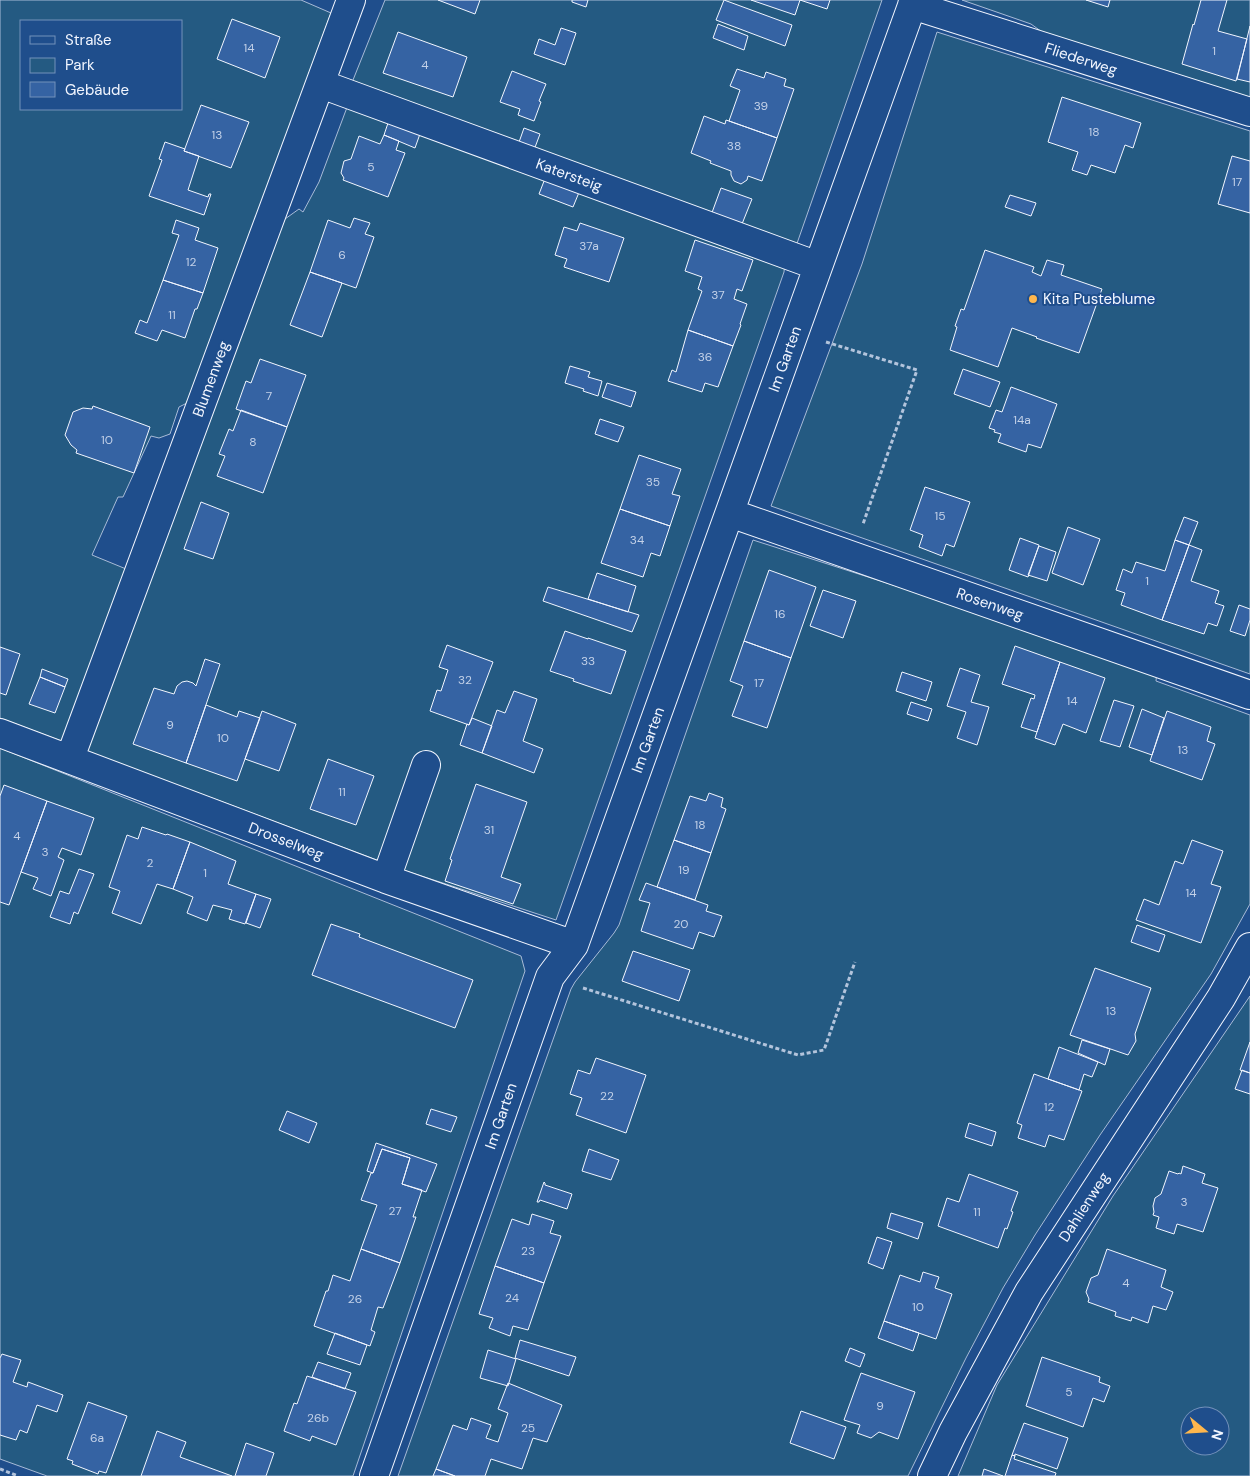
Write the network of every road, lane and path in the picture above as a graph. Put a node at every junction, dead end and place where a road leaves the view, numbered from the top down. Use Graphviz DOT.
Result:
graph roads {
  1 [pos="351,0"];
  2 [pos="913,3"];
  3 [pos="320,84"];
  4 [pos="1250,112"];
  5 [pos="818,266"];
  6 [pos="794,332"];
  7 [pos="730,513"];
  8 [pos="852,555"];
  9 [pos="1250,695"];
  10 [pos="0,733"];
  11 [pos="70,758"];
  12 [pos="426,765"];
  13 [pos="386,879"];
  14 [pos="574,945"];
  15 [pos="1250,947"];
  16 [pos="855,962"];
  17 [pos="550,977"];
  18 [pos="0,1469"];
  19 [pos="18,1476"];
  20 [pos="374,1476"];
  21 [pos="932,1476"];
  1 -- 3 [label="street, Blumenweg"];
  2 -- 4 [label="street, Fliederweg"];
  2 -- 5 [label="street, Im Garten"];
  3 -- 5 [label="street, Katersteig"];
  3 -- 11 [label="street, Blumenweg"];
  5 -- 6 [label="street, Im Garten"];
  6 -- 7 [label="street, Im Garten"];
  6 -- 8 [label="path"];
  7 -- 8 [label="street, Rosenweg"];
  7 -- 14 [label="street, Im Garten"];
  8 -- 9 [label="street, Rosenweg"];
  10 -- 11 [label="street, Drosselweg"];
  11 -- 13 [label="street, Drosselweg"];
  12 -- 13 [label="street"];
  13 -- 14 [label="street, Drosselweg"];
  14 -- 17 [label="street, Im Garten"];
  15 -- 21 [label="street, Dahlienweg"];
  16 -- 17 [label="path"];
  17 -- 20 [label="street, Im Garten"];
  18 -- 19 [label="path"];
}
